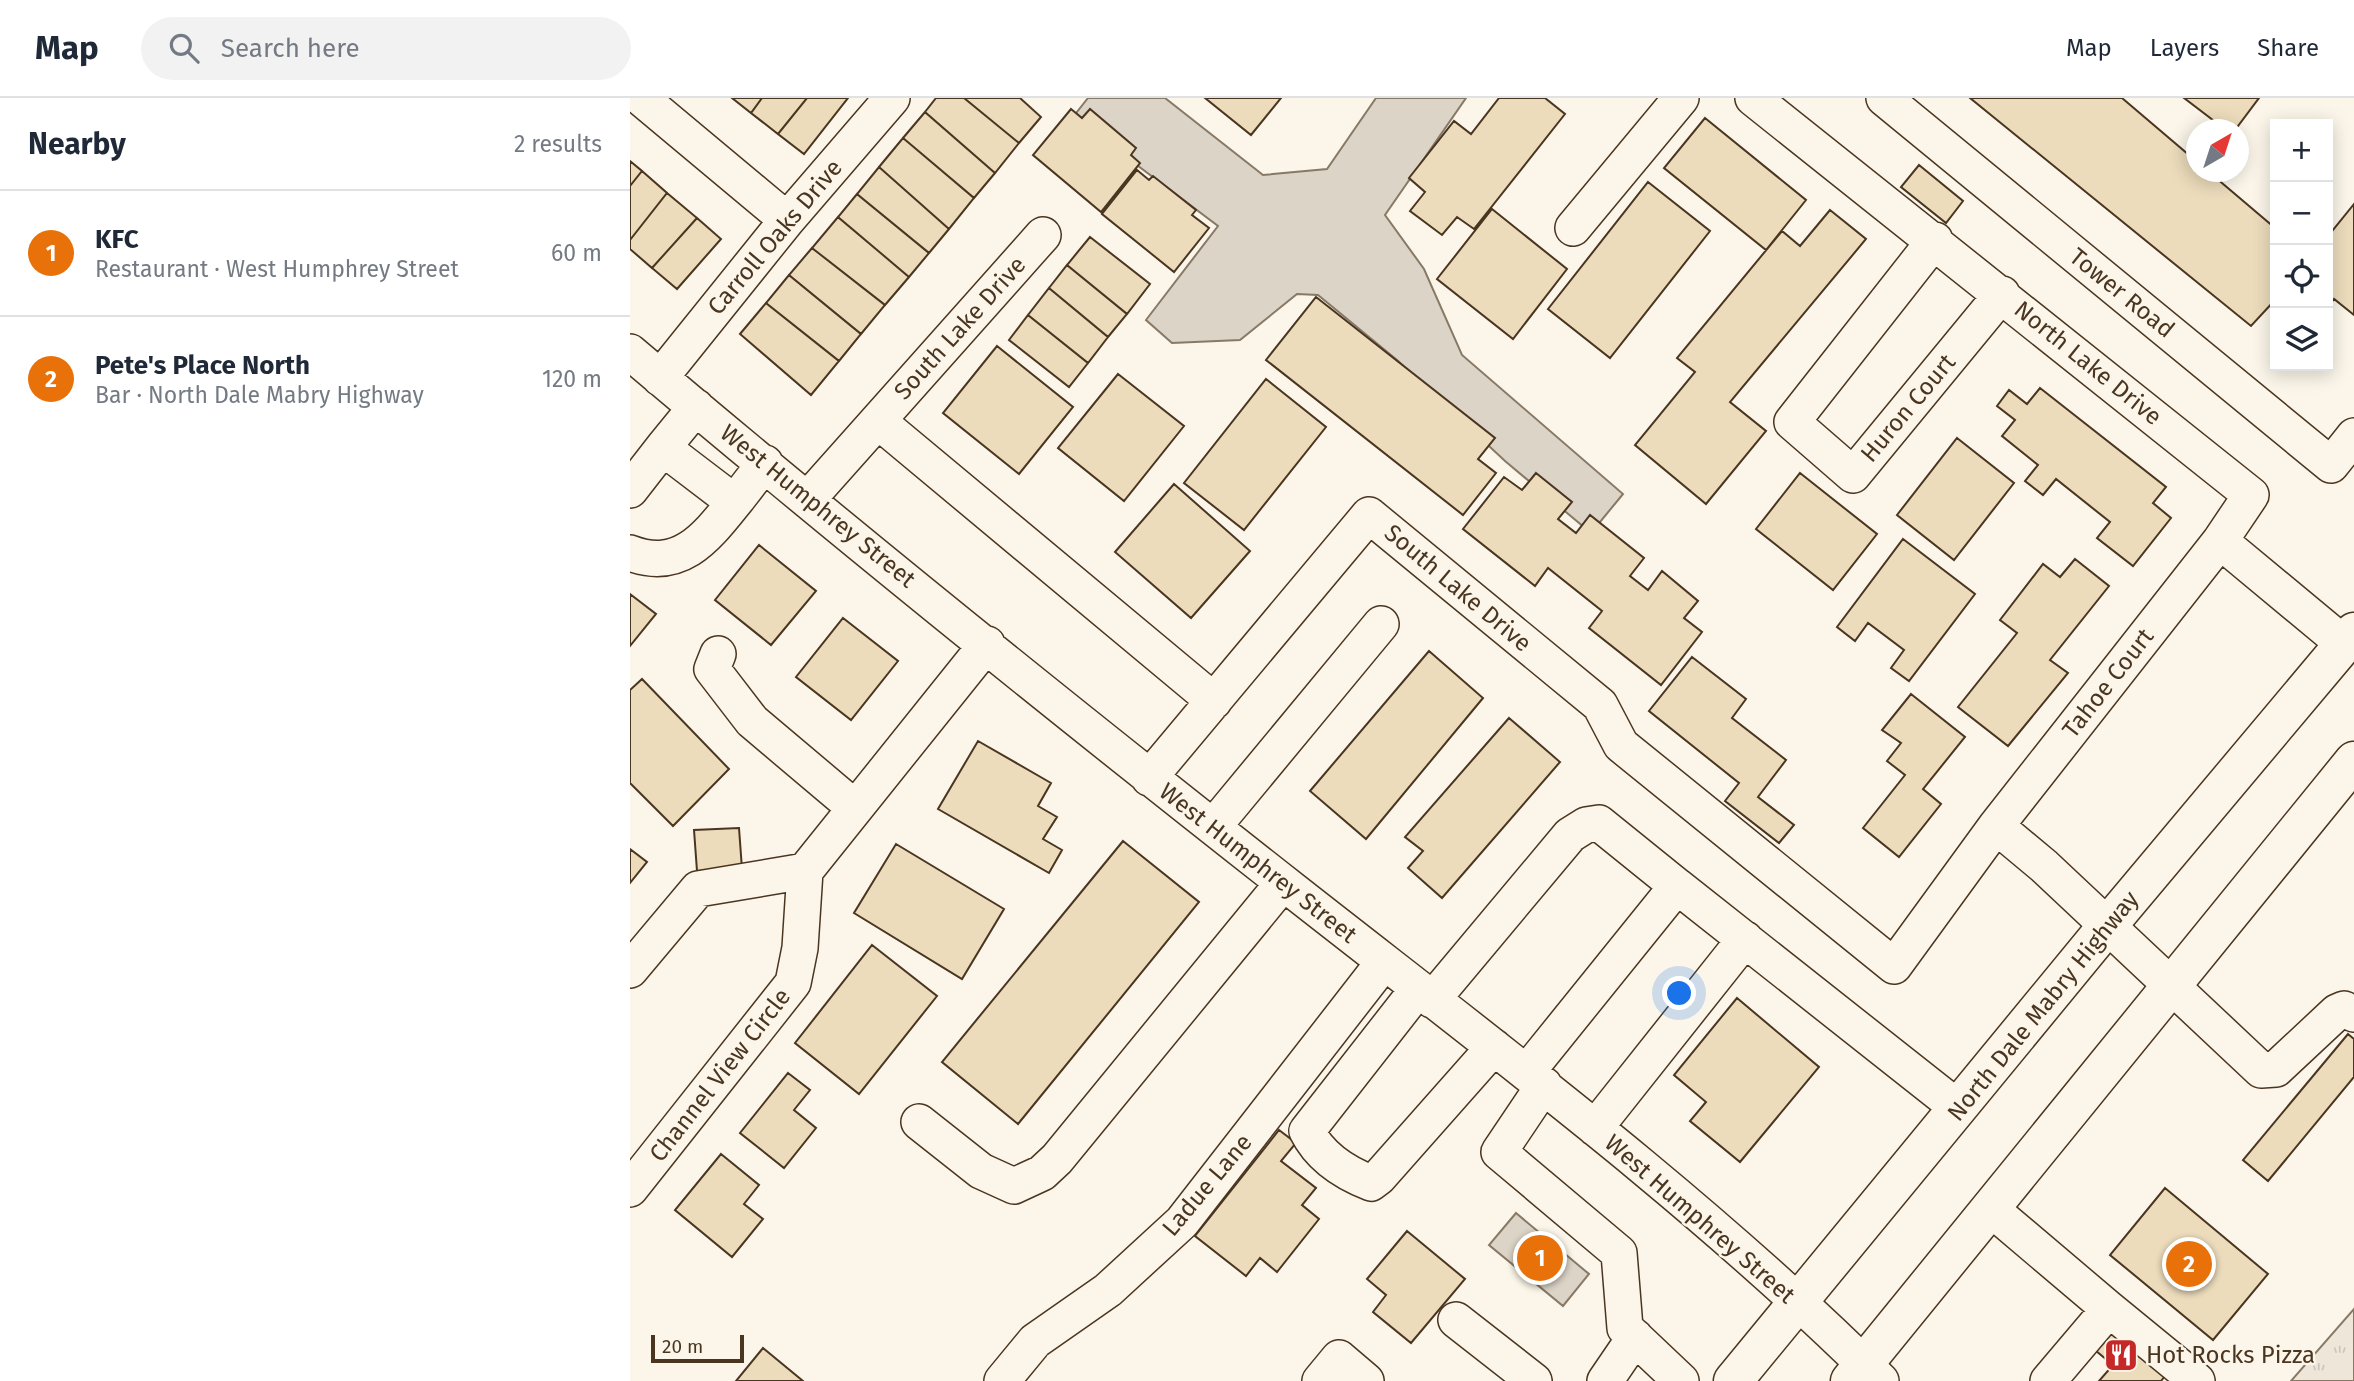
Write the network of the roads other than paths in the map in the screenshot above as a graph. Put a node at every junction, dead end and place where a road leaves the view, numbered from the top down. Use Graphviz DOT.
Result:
graph roads {
  1 [pos="641,98"];
  2 [pos="892,98"];
  3 [pos="1681,98"];
  4 [pos="1753,98"];
  5 [pos="1884,98"];
  6 [pos="787,220"];
  7 [pos="1573,228"];
  8 [pos="1043,235"];
  9 [pos="1935,240"];
  10 [pos="2002,294"];
  11 [pos="630,352"];
  12 [pos="660,378"];
  13 [pos="696,407"];
  14 [pos="878,421"];
  15 [pos="2354,436"];
  16 [pos="665,446"];
  17 [pos="765,463"];
  18 [pos="630,490"];
  19 [pos="738,498"];
  20 [pos="808,499"];
  21 [pos="2220,541"];
  22 [pos="630,553"];
  23 [pos="1381,624"];
  24 [pos="2349,638"];
  25 [pos="986,645"];
  26 [pos="718,654"];
  27 [pos="1214,701"];
  28 [pos="2354,761"];
  29 [pos="1149,778"];
  30 [pos="855,808"];
  31 [pos="1996,825"];
  32 [pos="1213,827"];
  33 [pos="805,871"];
  34 [pos="1283,883"];
  35 [pos="1677,886"];
  36 [pos="2108,925"];
  37 [pos="1745,939"];
  38 [pos="1384,961"];
  39 [pos="630,970"];
  40 [pos="2174,986"];
  41 [pos="1425,995"];
  42 [pos="2354,1014"];
  43 [pos="1494,1047"];
  44 [pos="1536,1078"];
  45 [pos="1958,1108"];
  46 [pos="919,1122"];
  47 [pos="1595,1128"];
  48 [pos="630,1189"];
  49 [pos="1990,1209"];
  50 [pos="1799,1304"];
  51 [pos="2109,1309"];
  52 [pos="1456,1320"];
  53 [pos="1634,1337"];
  54 [pos="1865,1375"];
  55 [pos="1002,1381"];
  56 [pos="1320,1381"];
  57 [pos="1366,1381"];
  58 [pos="1534,1381"];
  59 [pos="1605,1381"];
  60 [pos="1681,1381"];
  61 [pos="1733,1381"];
  62 [pos="2048,1381"];
  63 [pos="2197,1381"];
  1 -- 6 [label="street"];
  2 -- 6 [label="street, Carroll Oaks Drive"];
  3 -- 7 [label="street"];
  4 -- 9 [label="street, North Lake Drive"];
  5 -- 15 [label="street, Tower Road"];
  6 -- 12 [label="street, Carroll Oaks Drive"];
  8 -- 14 [label="street, South Lake Drive"];
  9 -- 10 [label="street, North Lake Drive"];
  9 -- 10 [label="street, Huron Court"];
  10 -- 21 [label="street, North Lake Drive"];
  11 -- 12 [label="street, West Humphrey Street"];
  12 -- 13 [label="street, West Humphrey Street"];
  13 -- 16 [label="street"];
  13 -- 17 [label="street, West Humphrey Street"];
  14 -- 20 [label="street, South Lake Drive"];
  14 -- 27 [label="street, South Lake Drive"];
  16 -- 18 [label="street"];
  16 -- 19 [label="street"];
  17 -- 19 [label="street"];
  17 -- 20 [label="street, West Humphrey Street"];
  19 -- 22 [label="street"];
  20 -- 25 [label="street, West Humphrey Street"];
  21 -- 24 [label="street"];
  21 -- 31 [label="street, Tahoe Court"];
  23 -- 32 [label="street"];
  24 -- 36 [label="main road, North Dale Mabry Highway"];
  25 -- 29 [label="street, West Humphrey Street"];
  25 -- 30 [label="street"];
  26 -- 30 [label="street"];
  27 -- 29 [label="street"];
  27 -- 31 [label="street, South Lake Drive"];
  28 -- 40 [label="main road"];
  29 -- 32 [label="street, West Humphrey Street"];
  30 -- 33 [label="street"];
  31 -- 36 [label="street"];
  32 -- 34 [label="street, West Humphrey Street"];
  33 -- 39 [label="street"];
  33 -- 48 [label="street, Channel View Circle"];
  34 -- 38 [label="street, West Humphrey Street"];
  34 -- 46 [label="street"];
  35 -- 37 [label="street"];
  35 -- 41 [label="street"];
  35 -- 44 [label="street"];
  36 -- 40 [label="street"];
  36 -- 45 [label="main road, North Dale Mabry Highway"];
  37 -- 45 [label="street"];
  37 -- 47 [label="street"];
  38 -- 41 [label="street, West Humphrey Street"];
  38 -- 55 [label="street, Ladue Lane"];
  40 -- 42 [label="street"];
  40 -- 49 [label="main road"];
  41 -- 43 [label="street, West Humphrey Street"];
  41 -- 43 [label="street"];
  43 -- 44 [label="street, West Humphrey Street"];
  44 -- 47 [label="street, West Humphrey Street"];
  44 -- 53 [label="street"];
  45 -- 50 [label="main road, North Dale Mabry Highway"];
  47 -- 50 [label="street, West Humphrey Street"];
  49 -- 51 [label="street"];
  49 -- 54 [label="main road"];
  50 -- 54 [label="street, West Humphrey Street"];
  50 -- 61 [label="main road, North Dale Mabry Highway"];
  51 -- 62 [label="street"];
  51 -- 63 [label="street"];
  52 -- 58 [label="street"];
  53 -- 59 [label="street"];
  53 -- 60 [label="street"];
  56 -- 57 [label="street"];
}
